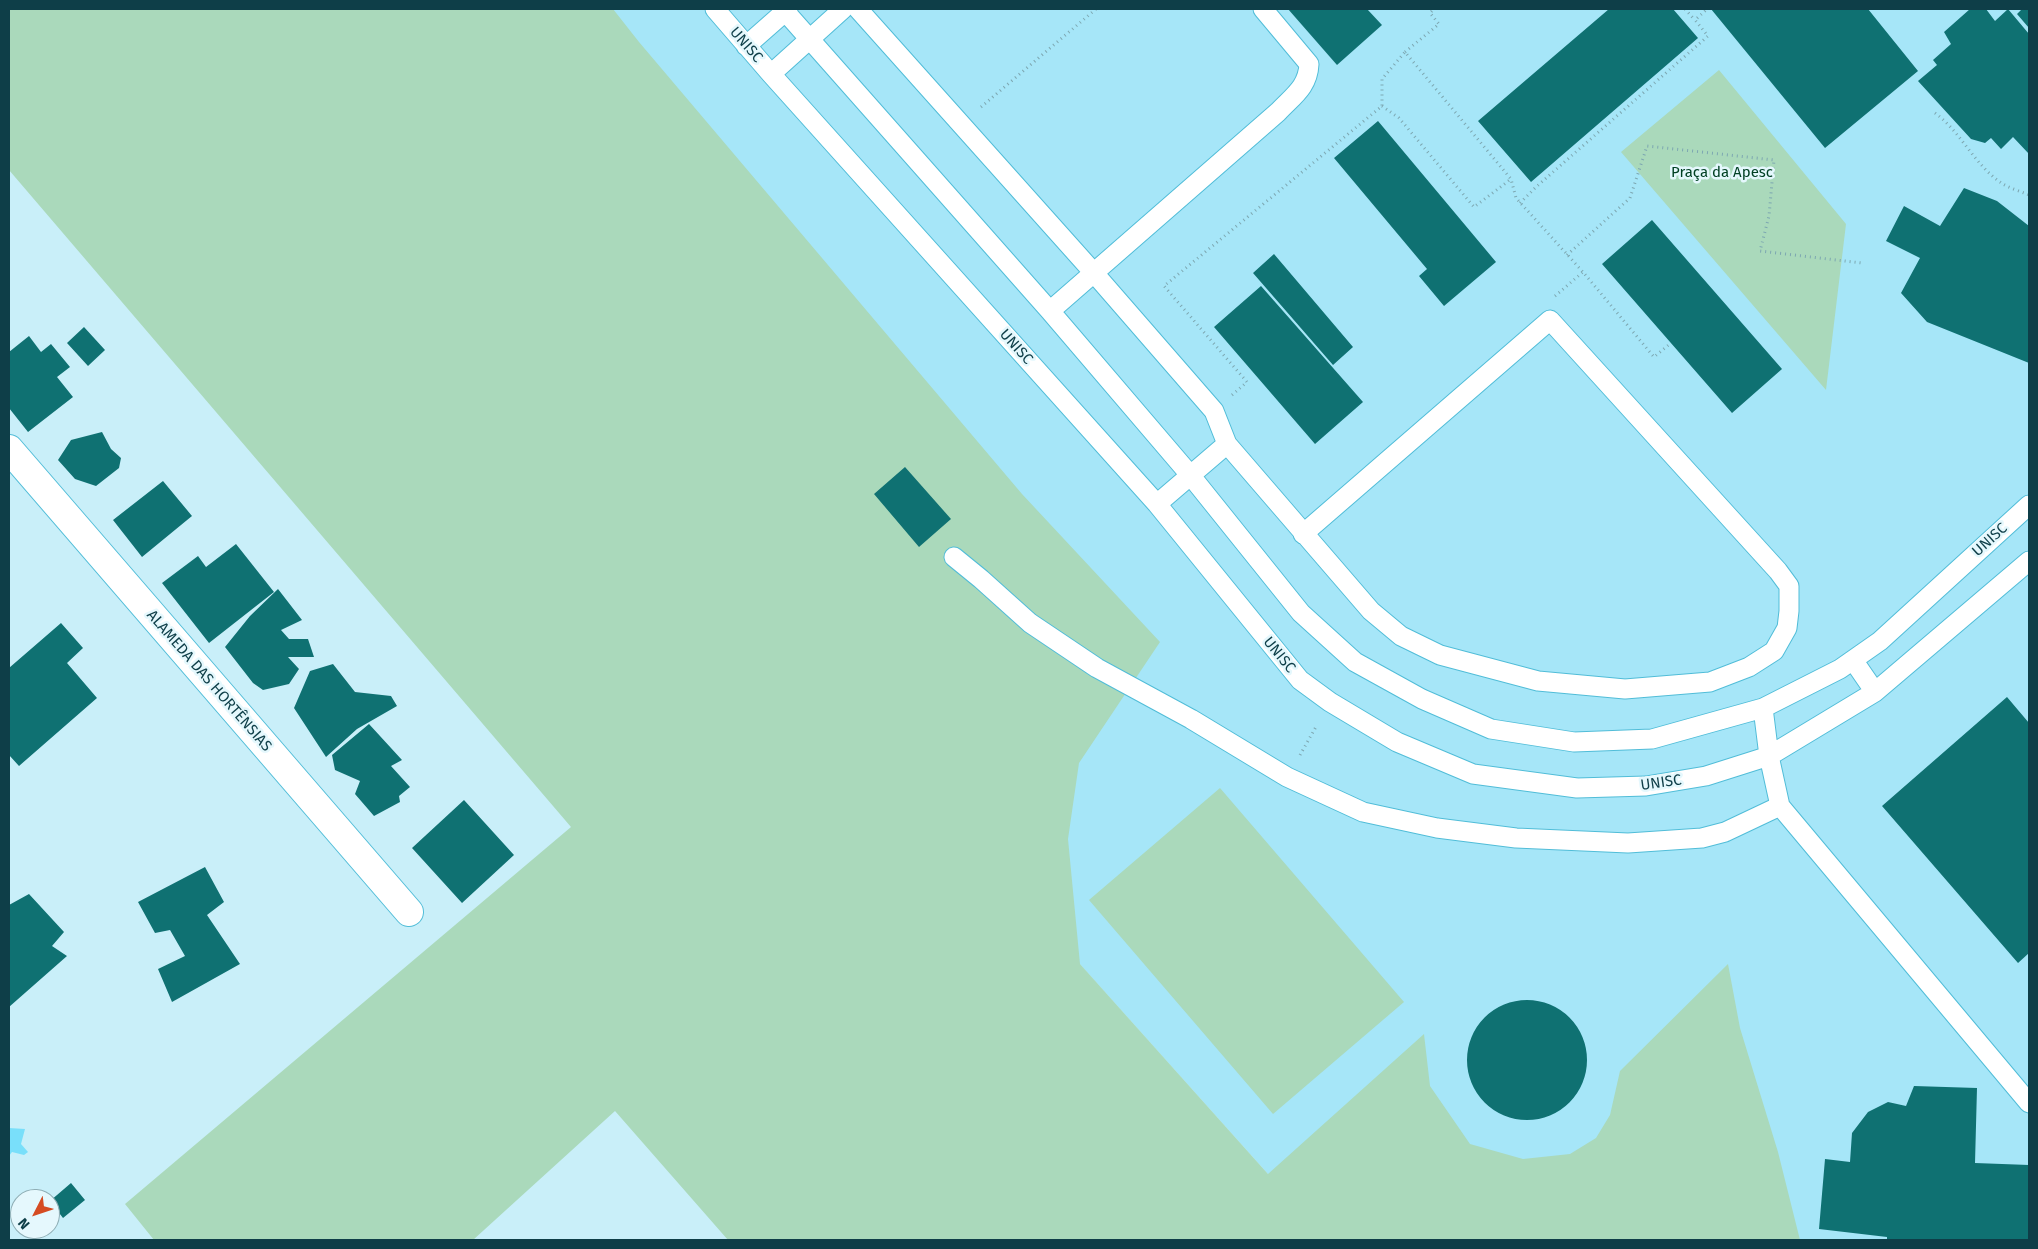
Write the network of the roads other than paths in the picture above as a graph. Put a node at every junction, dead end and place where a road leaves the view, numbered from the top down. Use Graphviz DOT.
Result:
graph roads {
  1 [pos="715,9"];
  2 [pos="842,9"];
  3 [pos="858,9"];
  4 [pos="1263,9"];
  5 [pos="785,10"];
  6 [pos="810,39"];
  7 [pos="746,46"];
  8 [pos="770,74"];
  9 [pos="1094,273"];
  10 [pos="1050,311"];
  11 [pos="1226,444"];
  12 [pos="9,449"];
  13 [pos="1191,476"];
  14 [pos="1157,504"];
  15 [pos="2029,505"];
  16 [pos="1303,534"];
  17 [pos="954,557"];
  18 [pos="2029,561"];
  19 [pos="1853,660"];
  20 [pos="1875,692"];
  21 [pos="1763,708"];
  22 [pos="1769,756"];
  23 [pos="1780,806"];
  24 [pos="409,912"];
  25 [pos="2029,1103"];
  1 -- 7 [label="lane, UNISC"];
  2 -- 6 [label="lane"];
  3 -- 9 [label="lane"];
  4 -- 9 [label="lane"];
  5 -- 6 [label="lane, UNISC"];
  5 -- 7 [label="lane"];
  6 -- 8 [label="lane"];
  6 -- 10 [label="lane, UNISC"];
  7 -- 8 [label="lane, UNISC"];
  8 -- 14 [label="lane, UNISC"];
  9 -- 10 [label="lane"];
  9 -- 11 [label="lane"];
  10 -- 13 [label="lane, UNISC"];
  11 -- 13 [label="lane"];
  11 -- 16 [label="lane"];
  12 -- 24 [label="street, ALAMEDA DAS HORTÊNSIAS"];
  13 -- 14 [label="lane"];
  13 -- 21 [label="lane, UNISC"];
  14 -- 22 [label="lane, UNISC"];
  15 -- 19 [label="lane, UNISC"];
  16 -- 16 [label="lane"];
  17 -- 23 [label="lane"];
  18 -- 20 [label="lane, UNISC"];
  19 -- 20 [label="lane"];
  19 -- 21 [label="lane, UNISC"];
  20 -- 22 [label="lane, UNISC"];
  21 -- 22 [label="lane"];
  22 -- 23 [label="lane"];
  23 -- 25 [label="lane"];
}
